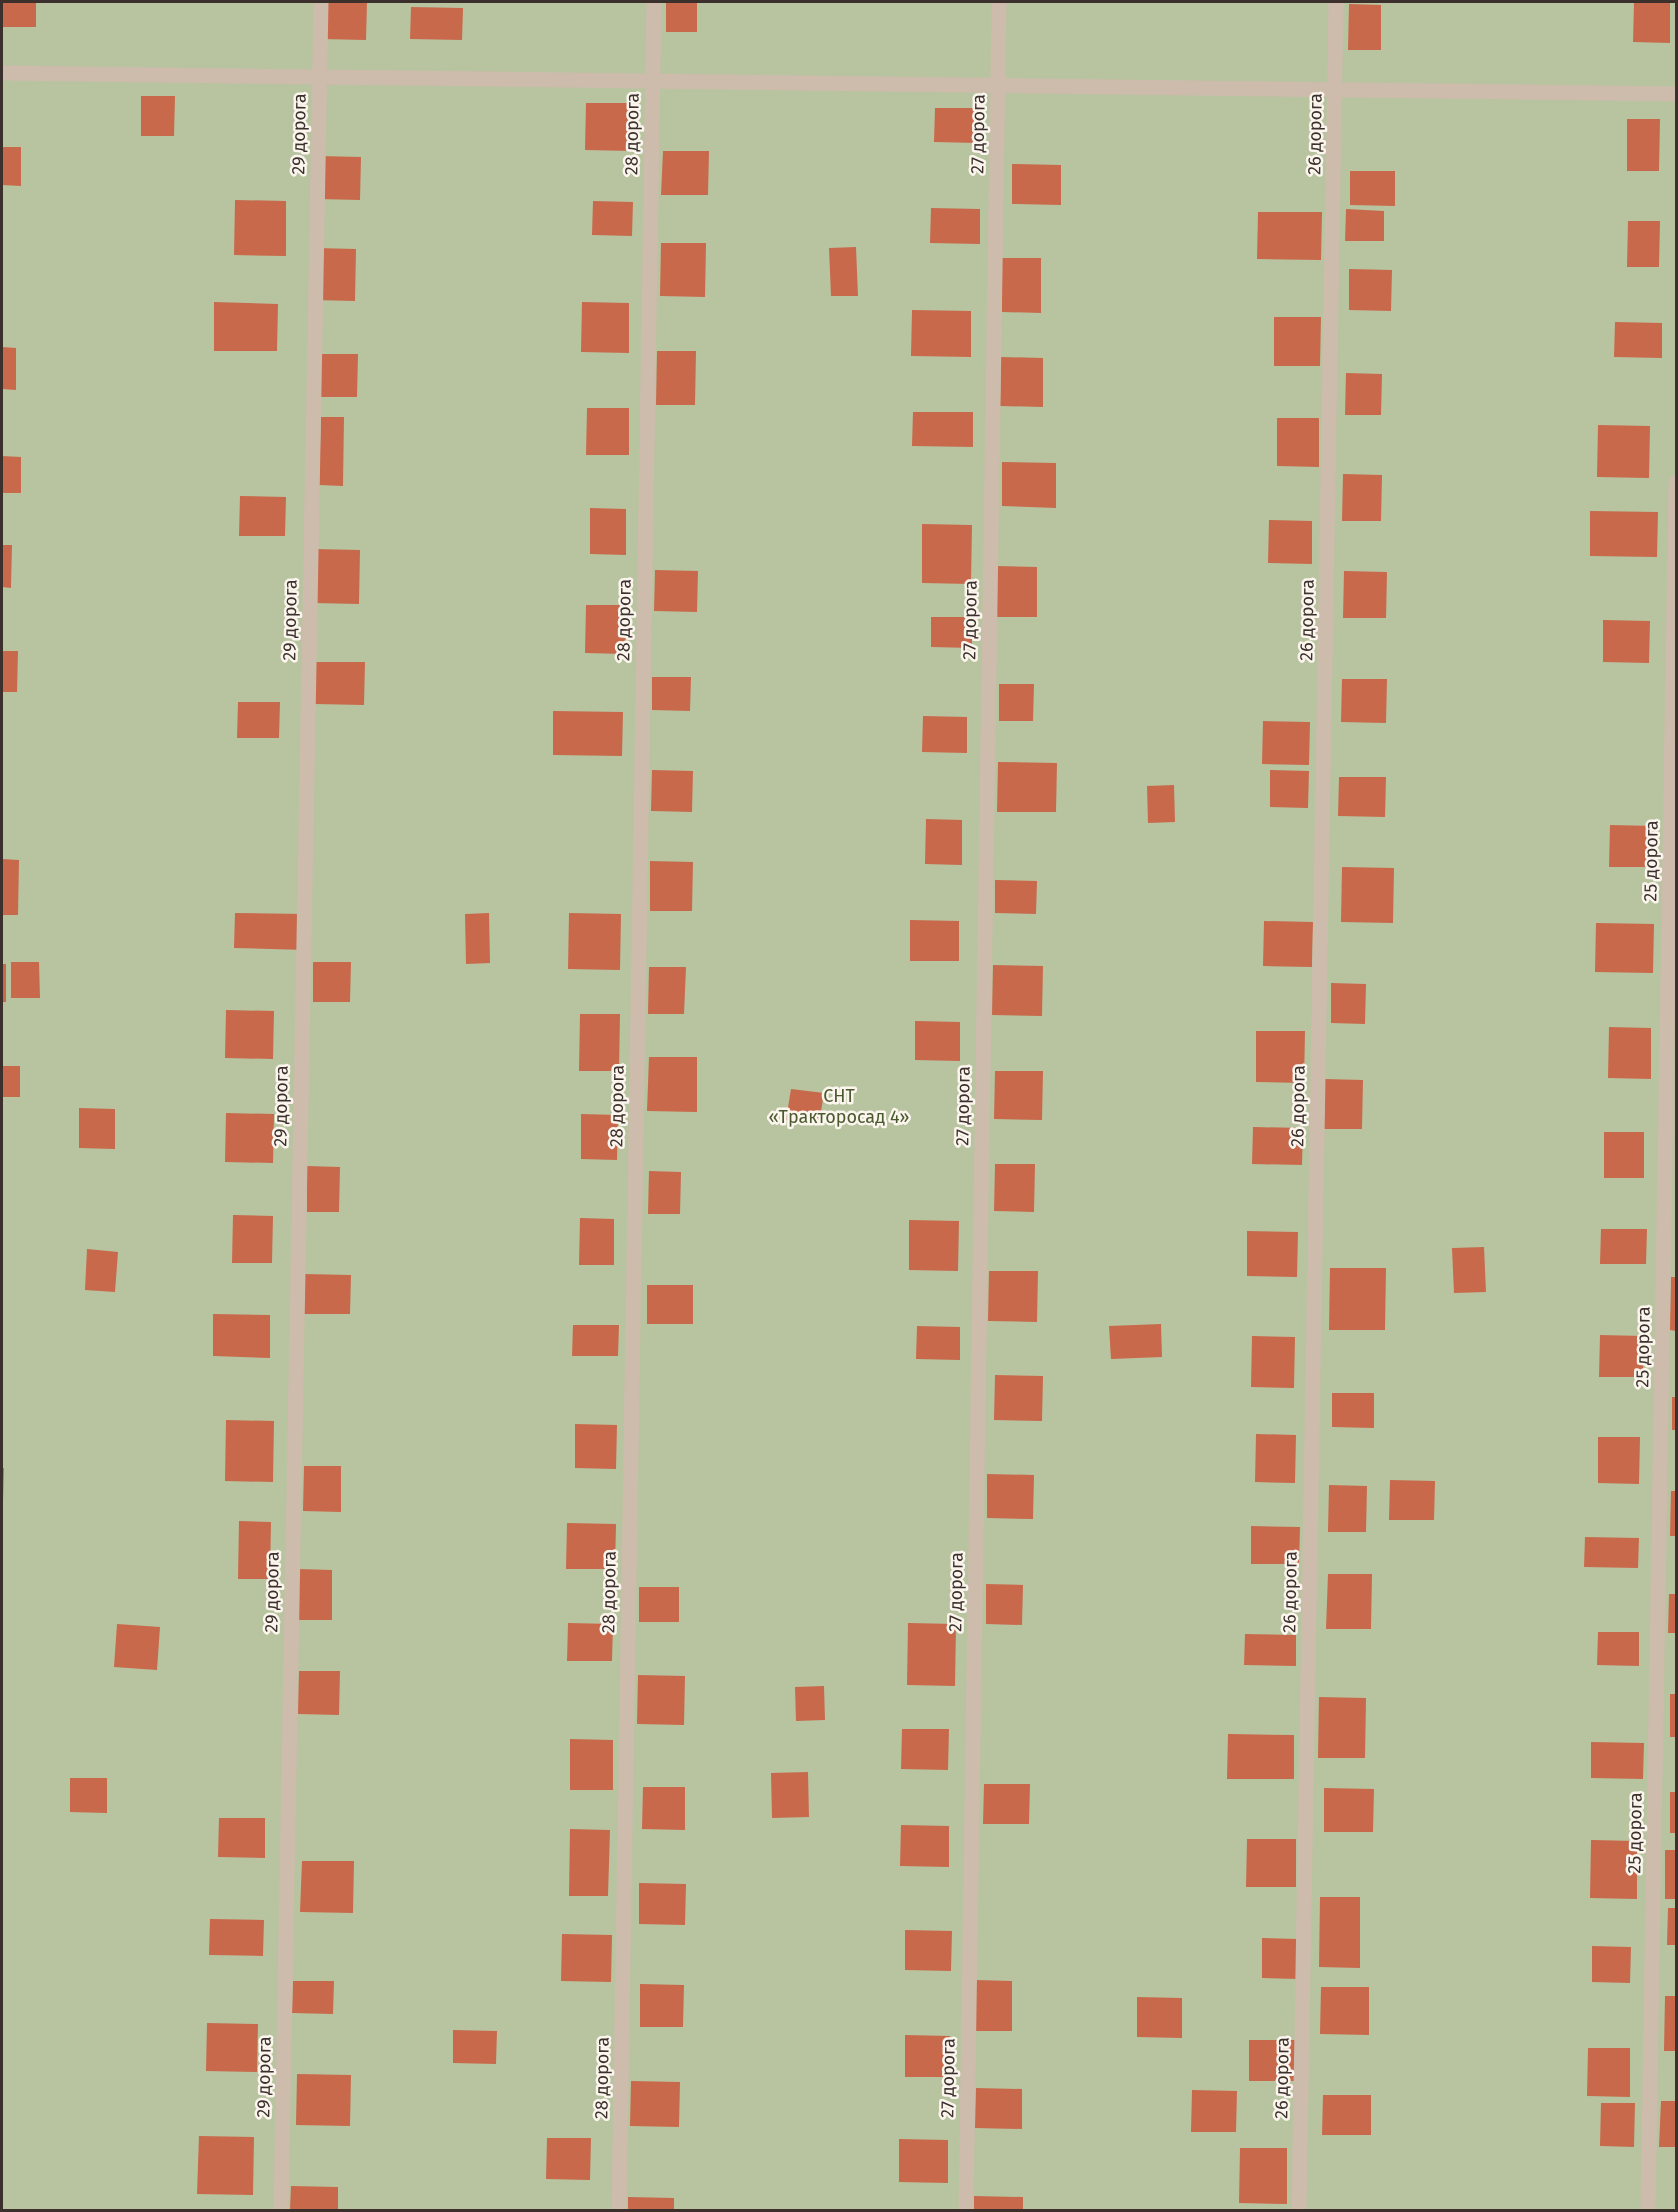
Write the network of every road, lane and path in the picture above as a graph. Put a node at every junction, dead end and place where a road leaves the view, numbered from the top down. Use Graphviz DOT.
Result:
graph roads {
  1 [pos="321,2"];
  2 [pos="654,2"];
  3 [pos="999,2"];
  4 [pos="1336,2"];
  5 [pos="2,73"];
  6 [pos="319,77"];
  7 [pos="652,81"];
  8 [pos="998,85"];
  9 [pos="1335,89"];
  10 [pos="1677,94"];
  11 [pos="1677,483"];
  12 [pos="281,2211"];
  13 [pos="619,2211"];
  14 [pos="966,2211"];
  15 [pos="1299,2211"];
  16 [pos="1648,2211"];
  1 -- 6 [label="street, 29 дорога"];
  2 -- 7 [label="street, 28 дорога"];
  3 -- 8 [label="street, 27 дорога"];
  4 -- 9 [label="street, 26 дорога"];
  5 -- 6 [label="street"];
  6 -- 7 [label="street"];
  6 -- 12 [label="street, 29 дорога"];
  7 -- 8 [label="street"];
  7 -- 13 [label="street, 28 дорога"];
  8 -- 9 [label="street"];
  8 -- 14 [label="street, 27 дорога"];
  9 -- 10 [label="street"];
  9 -- 15 [label="street, 26 дорога"];
  11 -- 16 [label="street, 25 дорога"];
}
